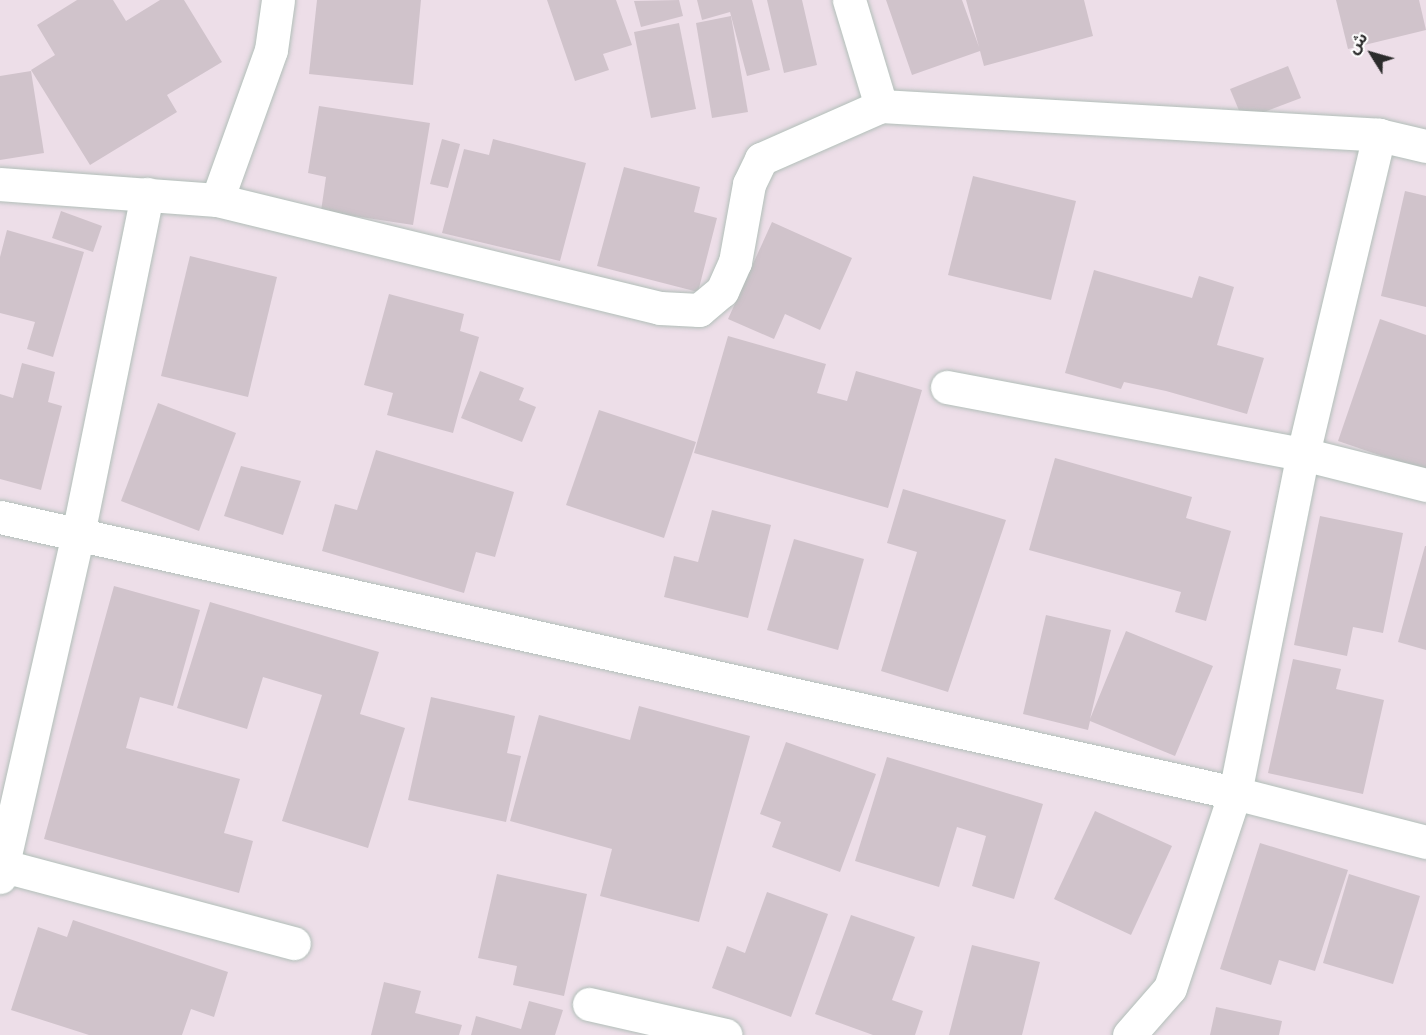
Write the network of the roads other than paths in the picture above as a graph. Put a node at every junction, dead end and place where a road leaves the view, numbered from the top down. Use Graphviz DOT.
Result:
graph roads {
  1 [pos="278,0"];
  2 [pos="849,0"];
  3 [pos="881,106"];
  4 [pos="1379,135"];
  5 [pos="1426,146"];
  6 [pos="0,184"];
  7 [pos="147,194"];
  8 [pos="217,200"];
  9 [pos="947,387"];
  10 [pos="1303,454"];
  11 [pos="1426,485"];
  12 [pos="0,517"];
  13 [pos="78,534"];
  14 [pos="1234,793"];
  15 [pos="1426,842"];
  16 [pos="1,869"];
  17 [pos="294,943"];
  18 [pos="589,1004"];
  19 [pos="726,1035"];
  20 [pos="1130,1035"];
  1 -- 8 [label="street"];
  2 -- 3 [label="street"];
  3 -- 4 [label="street"];
  3 -- 8 [label="street"];
  4 -- 5 [label="street"];
  4 -- 10 [label="street"];
  6 -- 7 [label="street"];
  7 -- 8 [label="street"];
  7 -- 13 [label="street"];
  9 -- 10 [label="street"];
  10 -- 11 [label="street"];
  10 -- 14 [label="street"];
  12 -- 13 [label="street"];
  13 -- 14 [label="street"];
  13 -- 16 [label="street"];
  14 -- 15 [label="street"];
  14 -- 20 [label="street"];
  16 -- 17 [label="street"];
  18 -- 19 [label="street"];
}
